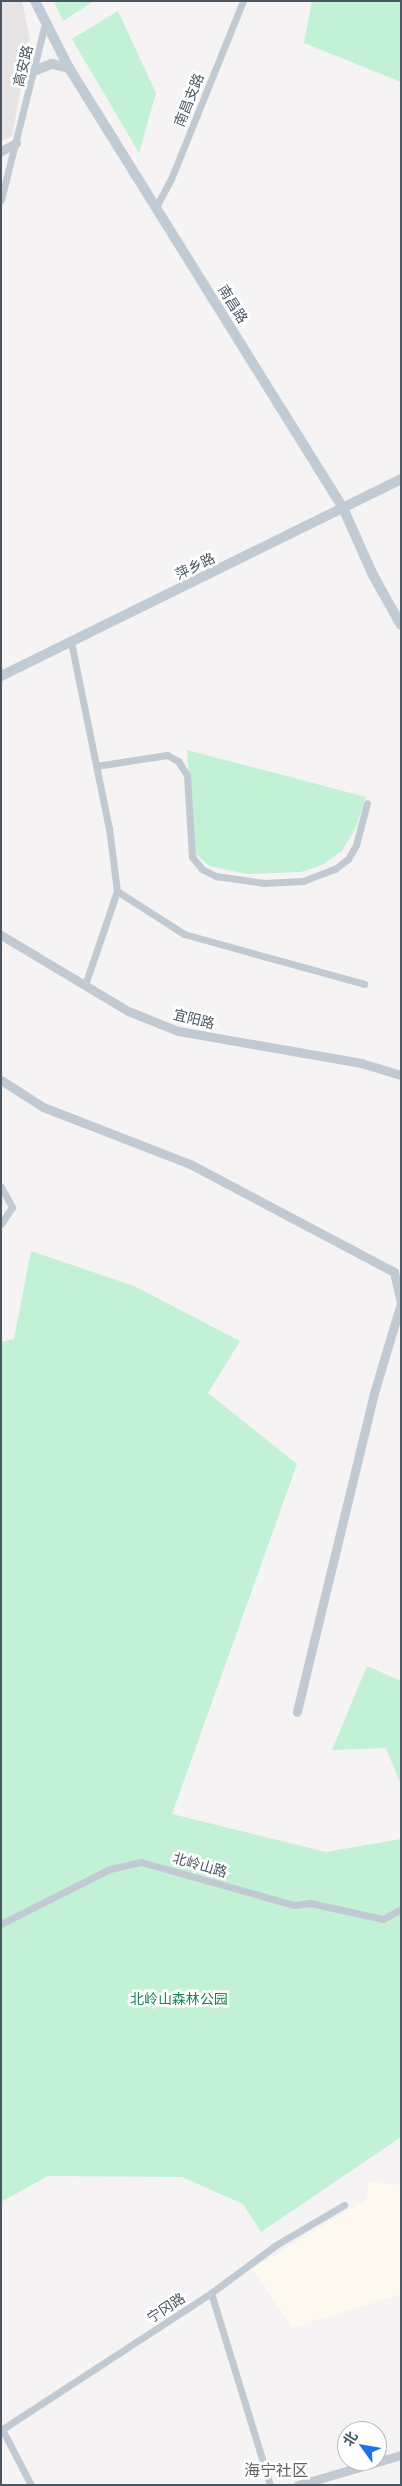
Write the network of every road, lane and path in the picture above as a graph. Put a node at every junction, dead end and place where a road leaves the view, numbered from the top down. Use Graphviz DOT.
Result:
graph roads {
  1 [pos="35,1"];
  2 [pos="242,1"];
  3 [pos="45,24"];
  4 [pos="69,68"];
  5 [pos="36,70"];
  6 [pos="16,143"];
  7 [pos="1,150"];
  8 [pos="1,200"];
  9 [pos="156,207"];
  10 [pos="401,479"];
  11 [pos="343,508"];
  12 [pos="401,626"];
  13 [pos="71,642"];
  14 [pos="1,676"];
  15 [pos="96,766"];
  16 [pos="366,804"];
  17 [pos="117,891"];
  18 [pos="1,935"];
  19 [pos="364,984"];
  20 [pos="85,985"];
  21 [pos="401,1075"];
  22 [pos="1,1080"];
  23 [pos="1,1187"];
  24 [pos="1,1224"];
  25 [pos="297,1712"];
  26 [pos="401,1909"];
  27 [pos="1,1924"];
  28 [pos="344,2205"];
  29 [pos="212,2293"];
  30 [pos="2,2429"];
  31 [pos="400,2458"];
  32 [pos="31,2485"];
  33 [pos="270,2485"];
  34 [pos="298,2485"];
  1 -- 3 [label="main road, 南昌路"];
  2 -- 9 [label="street, 南昌支路"];
  3 -- 4 [label="main road, 南昌路"];
  3 -- 5 [label="street, 高安路"];
  4 -- 5 [label="main road"];
  4 -- 9 [label="main road, 南昌路"];
  5 -- 6 [label="street, 高安路"];
  6 -- 7 [label="street"];
  6 -- 8 [label="street, 高安路"];
  9 -- 11 [label="main road, 南昌路"];
  10 -- 11 [label="main road, 萍乡路"];
  11 -- 12 [label="main road, 南昌路"];
  11 -- 13 [label="main road, 萍乡路"];
  13 -- 14 [label="main road, 萍乡路"];
  13 -- 15 [label="street"];
  15 -- 16 [label="street"];
  15 -- 17 [label="street"];
  17 -- 19 [label="street"];
  17 -- 20 [label="street"];
  18 -- 20 [label="street, 宜阳路"];
  20 -- 21 [label="street, 宜阳路"];
  22 -- 25 [label="street"];
  23 -- 24 [label="street"];
  26 -- 27 [label="street, 北岭山路"];
  28 -- 29 [label="street, 宁冈路"];
  29 -- 30 [label="street, 宁冈路"];
  29 -- 33 [label="street"];
  30 -- 32 [label="street"];
  31 -- 34 [label="street"];
}
